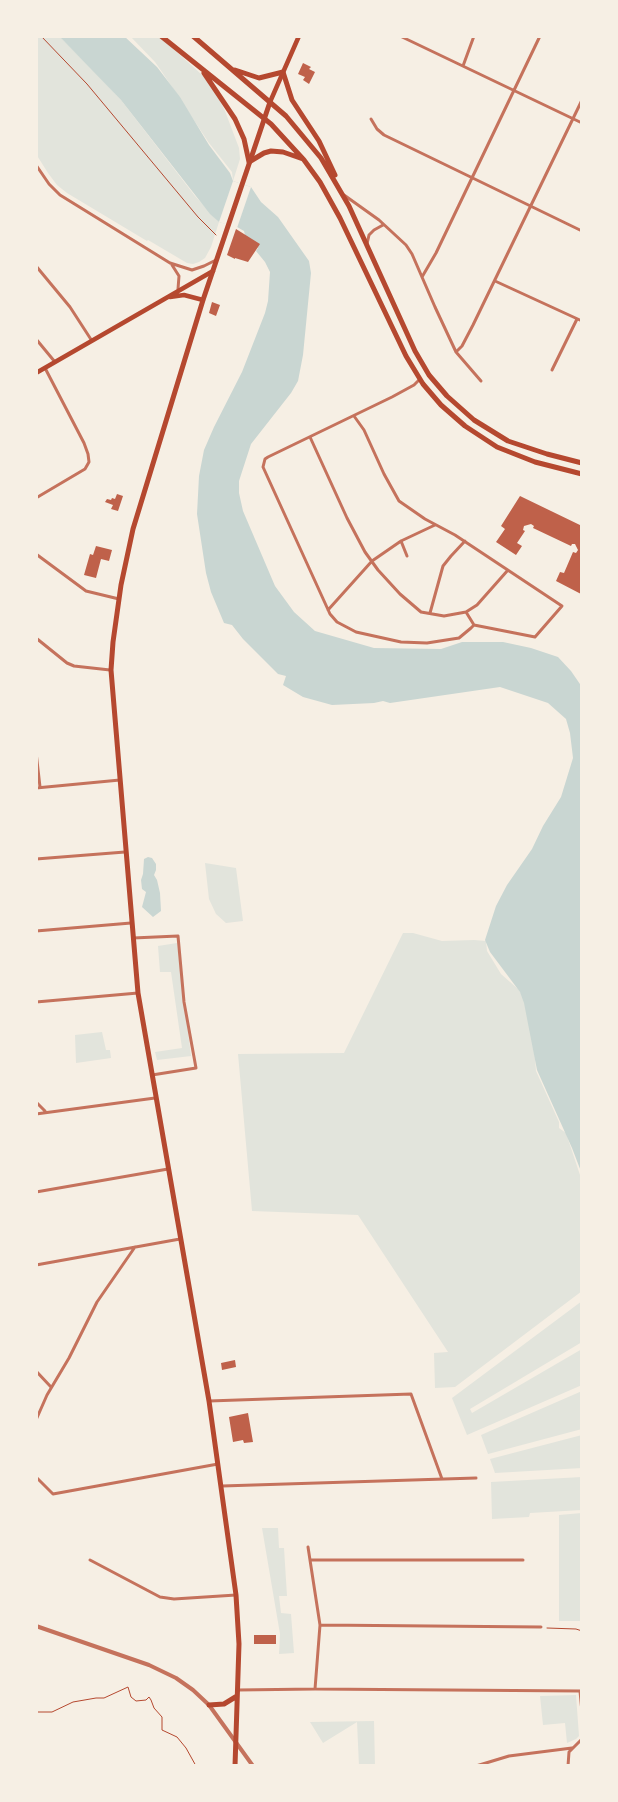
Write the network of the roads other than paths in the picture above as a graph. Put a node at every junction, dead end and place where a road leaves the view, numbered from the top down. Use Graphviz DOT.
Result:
graph roads {
  1 [pos="161,36"];
  2 [pos="194,36"];
  3 [pos="299,36"];
  4 [pos="400,36"];
  5 [pos="474,36"];
  6 [pos="540,36"];
  7 [pos="463,66"];
  8 [pos="201,69"];
  9 [pos="231,69"];
  10 [pos="283,72"];
  11 [pos="515,91"];
  12 [pos="582,100"];
  13 [pos="270,102"];
  14 [pos="264,118"];
  15 [pos="371,119"];
  16 [pos="573,119"];
  17 [pos="582,123"];
  18 [pos="304,160"];
  19 [pos="249,162"];
  20 [pos="36,165"];
  21 [pos="472,178"];
  22 [pos="343,194"];
  23 [pos="531,207"];
  24 [pos="384,225"];
  25 [pos="582,231"];
  26 [pos="368,244"];
  27 [pos="216,260"];
  28 [pos="170,263"];
  29 [pos="36,266"];
  30 [pos="213,271"];
  31 [pos="422,277"];
  32 [pos="495,281"];
  33 [pos="178,290"];
  34 [pos="164,299"];
  35 [pos="203,300"];
  36 [pos="577,319"];
  37 [pos="582,321"];
  38 [pos="36,339"];
  39 [pos="92,341"];
  40 [pos="456,352"];
  41 [pos="55,362"];
  42 [pos="45,368"];
  43 [pos="552,370"];
  44 [pos="36,373"];
  45 [pos="420,379"];
  46 [pos="481,381"];
  47 [pos="354,416"];
  48 [pos="310,437"];
  49 [pos="582,463"];
  50 [pos="582,474"];
  51 [pos="36,498"];
  52 [pos="435,524"];
  53 [pos="401,541"];
  54 [pos="465,542"];
  55 [pos="36,554"];
  56 [pos="407,556"];
  57 [pos="372,561"];
  58 [pos="508,570"];
  59 [pos="119,599"];
  60 [pos="328,610"];
  61 [pos="466,612"];
  62 [pos="430,614"];
  63 [pos="474,625"];
  64 [pos="36,638"];
  65 [pos="111,670"];
  66 [pos="36,752"];
  67 [pos="120,780"];
  68 [pos="38,788"];
  69 [pos="126,852"];
  70 [pos="36,859"];
  71 [pos="131,923"];
  72 [pos="36,931"];
  73 [pos="133,938"];
  74 [pos="138,993"];
  75 [pos="36,1002"];
  76 [pos="151,1075"];
  77 [pos="155,1098"];
  78 [pos="36,1102"];
  79 [pos="45,1111"];
  80 [pos="36,1114"];
  81 [pos="168,1169"];
  82 [pos="36,1192"];
  83 [pos="180,1238"];
  84 [pos="135,1247"];
  85 [pos="36,1265"];
  86 [pos="36,1371"];
  87 [pos="51,1387"];
  88 [pos="209,1401"];
  89 [pos="36,1420"];
  90 [pos="218,1464"];
  91 [pos="36,1477"];
  92 [pos="476,1478"];
  93 [pos="442,1479"];
  94 [pos="222,1486"];
  95 [pos="308,1546"];
  96 [pos="90,1560"];
  97 [pos="311,1560"];
  98 [pos="523,1560"];
  99 [pos="236,1594"];
  100 [pos="320,1625"];
  101 [pos="36,1626"];
  102 [pos="541,1626"];
  103 [pos="316,1689"];
  104 [pos="238,1693"];
  105 [pos="210,1705"];
  106 [pos="582,1712"];
  107 [pos="582,1739"];
  108 [pos="236,1742"];
  109 [pos="572,1748"];
  110 [pos="235,1766"];
  111 [pos="254,1766"];
  112 [pos="476,1766"];
  113 [pos="568,1766"];
  1 -- 8 [label="main road"];
  2 -- 9 [label="main road"];
  3 -- 10 [label="main road"];
  4 -- 7 [label="street"];
  5 -- 7 [label="street"];
  6 -- 11 [label="street"];
  7 -- 11 [label="street"];
  8 -- 14 [label="main road"];
  8 -- 19 [label="main road"];
  9 -- 10 [label="main road"];
  9 -- 13 [label="main road"];
  10 -- 13 [label="main road"];
  10 -- 22 [label="main road"];
  11 -- 16 [label="street"];
  11 -- 21 [label="street"];
  12 -- 16 [label="street"];
  13 -- 14 [label="main road"];
  13 -- 22 [label="main road"];
  14 -- 18 [label="main road"];
  14 -- 19 [label="main road"];
  15 -- 21 [label="street"];
  16 -- 17 [label="street"];
  16 -- 23 [label="street"];
  18 -- 19 [label="main road"];
  18 -- 45 [label="main road"];
  19 -- 27 [label="main road"];
  20 -- 28 [label="street"];
  21 -- 23 [label="street"];
  21 -- 31 [label="street"];
  22 -- 24 [label="street"];
  22 -- 26 [label="main road"];
  23 -- 25 [label="street"];
  23 -- 32 [label="street"];
  24 -- 26 [label="street"];
  24 -- 31 [label="street"];
  26 -- 49 [label="main road"];
  27 -- 28 [label="street"];
  27 -- 30 [label="main road"];
  28 -- 33 [label="street"];
  29 -- 39 [label="street"];
  30 -- 33 [label="main road"];
  30 -- 35 [label="main road"];
  31 -- 40 [label="street"];
  32 -- 36 [label="street"];
  32 -- 40 [label="street"];
  33 -- 34 [label="main road"];
  34 -- 35 [label="main road"];
  34 -- 39 [label="main road"];
  35 -- 59 [label="main road"];
  36 -- 37 [label="street"];
  36 -- 43 [label="street"];
  38 -- 41 [label="street"];
  39 -- 41 [label="main road"];
  40 -- 46 [label="street"];
  41 -- 42 [label="main road"];
  42 -- 44 [label="main road"];
  42 -- 51 [label="street"];
  45 -- 47 [label="street"];
  45 -- 50 [label="main road"];
  47 -- 48 [label="street"];
  47 -- 52 [label="street"];
  48 -- 57 [label="street"];
  48 -- 60 [label="street"];
  52 -- 53 [label="street"];
  52 -- 54 [label="street"];
  53 -- 56 [label="street"];
  53 -- 57 [label="street"];
  54 -- 58 [label="street"];
  54 -- 62 [label="street"];
  55 -- 59 [label="street"];
  57 -- 60 [label="street"];
  57 -- 62 [label="street"];
  58 -- 61 [label="street"];
  58 -- 63 [label="street"];
  59 -- 65 [label="main road"];
  60 -- 63 [label="street"];
  61 -- 62 [label="street"];
  61 -- 63 [label="street"];
  64 -- 65 [label="street"];
  65 -- 67 [label="main road"];
  66 -- 68 [label="street"];
  67 -- 68 [label="street"];
  67 -- 69 [label="main road"];
  69 -- 70 [label="street"];
  69 -- 71 [label="main road"];
  71 -- 72 [label="street"];
  71 -- 73 [label="main road"];
  73 -- 74 [label="main road"];
  73 -- 76 [label="street"];
  74 -- 75 [label="street"];
  74 -- 76 [label="main road"];
  76 -- 77 [label="main road"];
  77 -- 79 [label="street"];
  77 -- 81 [label="main road"];
  78 -- 79 [label="street"];
  79 -- 80 [label="street"];
  81 -- 82 [label="street"];
  81 -- 83 [label="main road"];
  83 -- 84 [label="street"];
  83 -- 88 [label="main road"];
  84 -- 85 [label="street"];
  84 -- 87 [label="street"];
  86 -- 87 [label="street"];
  87 -- 89 [label="street"];
  88 -- 90 [label="main road"];
  88 -- 93 [label="street"];
  90 -- 91 [label="street"];
  90 -- 94 [label="main road"];
  92 -- 93 [label="street"];
  93 -- 94 [label="street"];
  94 -- 99 [label="main road"];
  95 -- 97 [label="street"];
  96 -- 99 [label="street"];
  97 -- 98 [label="street"];
  97 -- 100 [label="street"];
  99 -- 104 [label="main road"];
  100 -- 102 [label="street"];
  100 -- 103 [label="street"];
  101 -- 105 [label="street"];
  103 -- 104 [label="street"];
  103 -- 106 [label="street"];
  104 -- 105 [label="main road"];
  104 -- 108 [label="main road"];
  105 -- 108 [label="street"];
  107 -- 109 [label="street"];
  108 -- 110 [label="main road"];
  108 -- 111 [label="street"];
  109 -- 112 [label="street"];
  109 -- 113 [label="street"];
}
